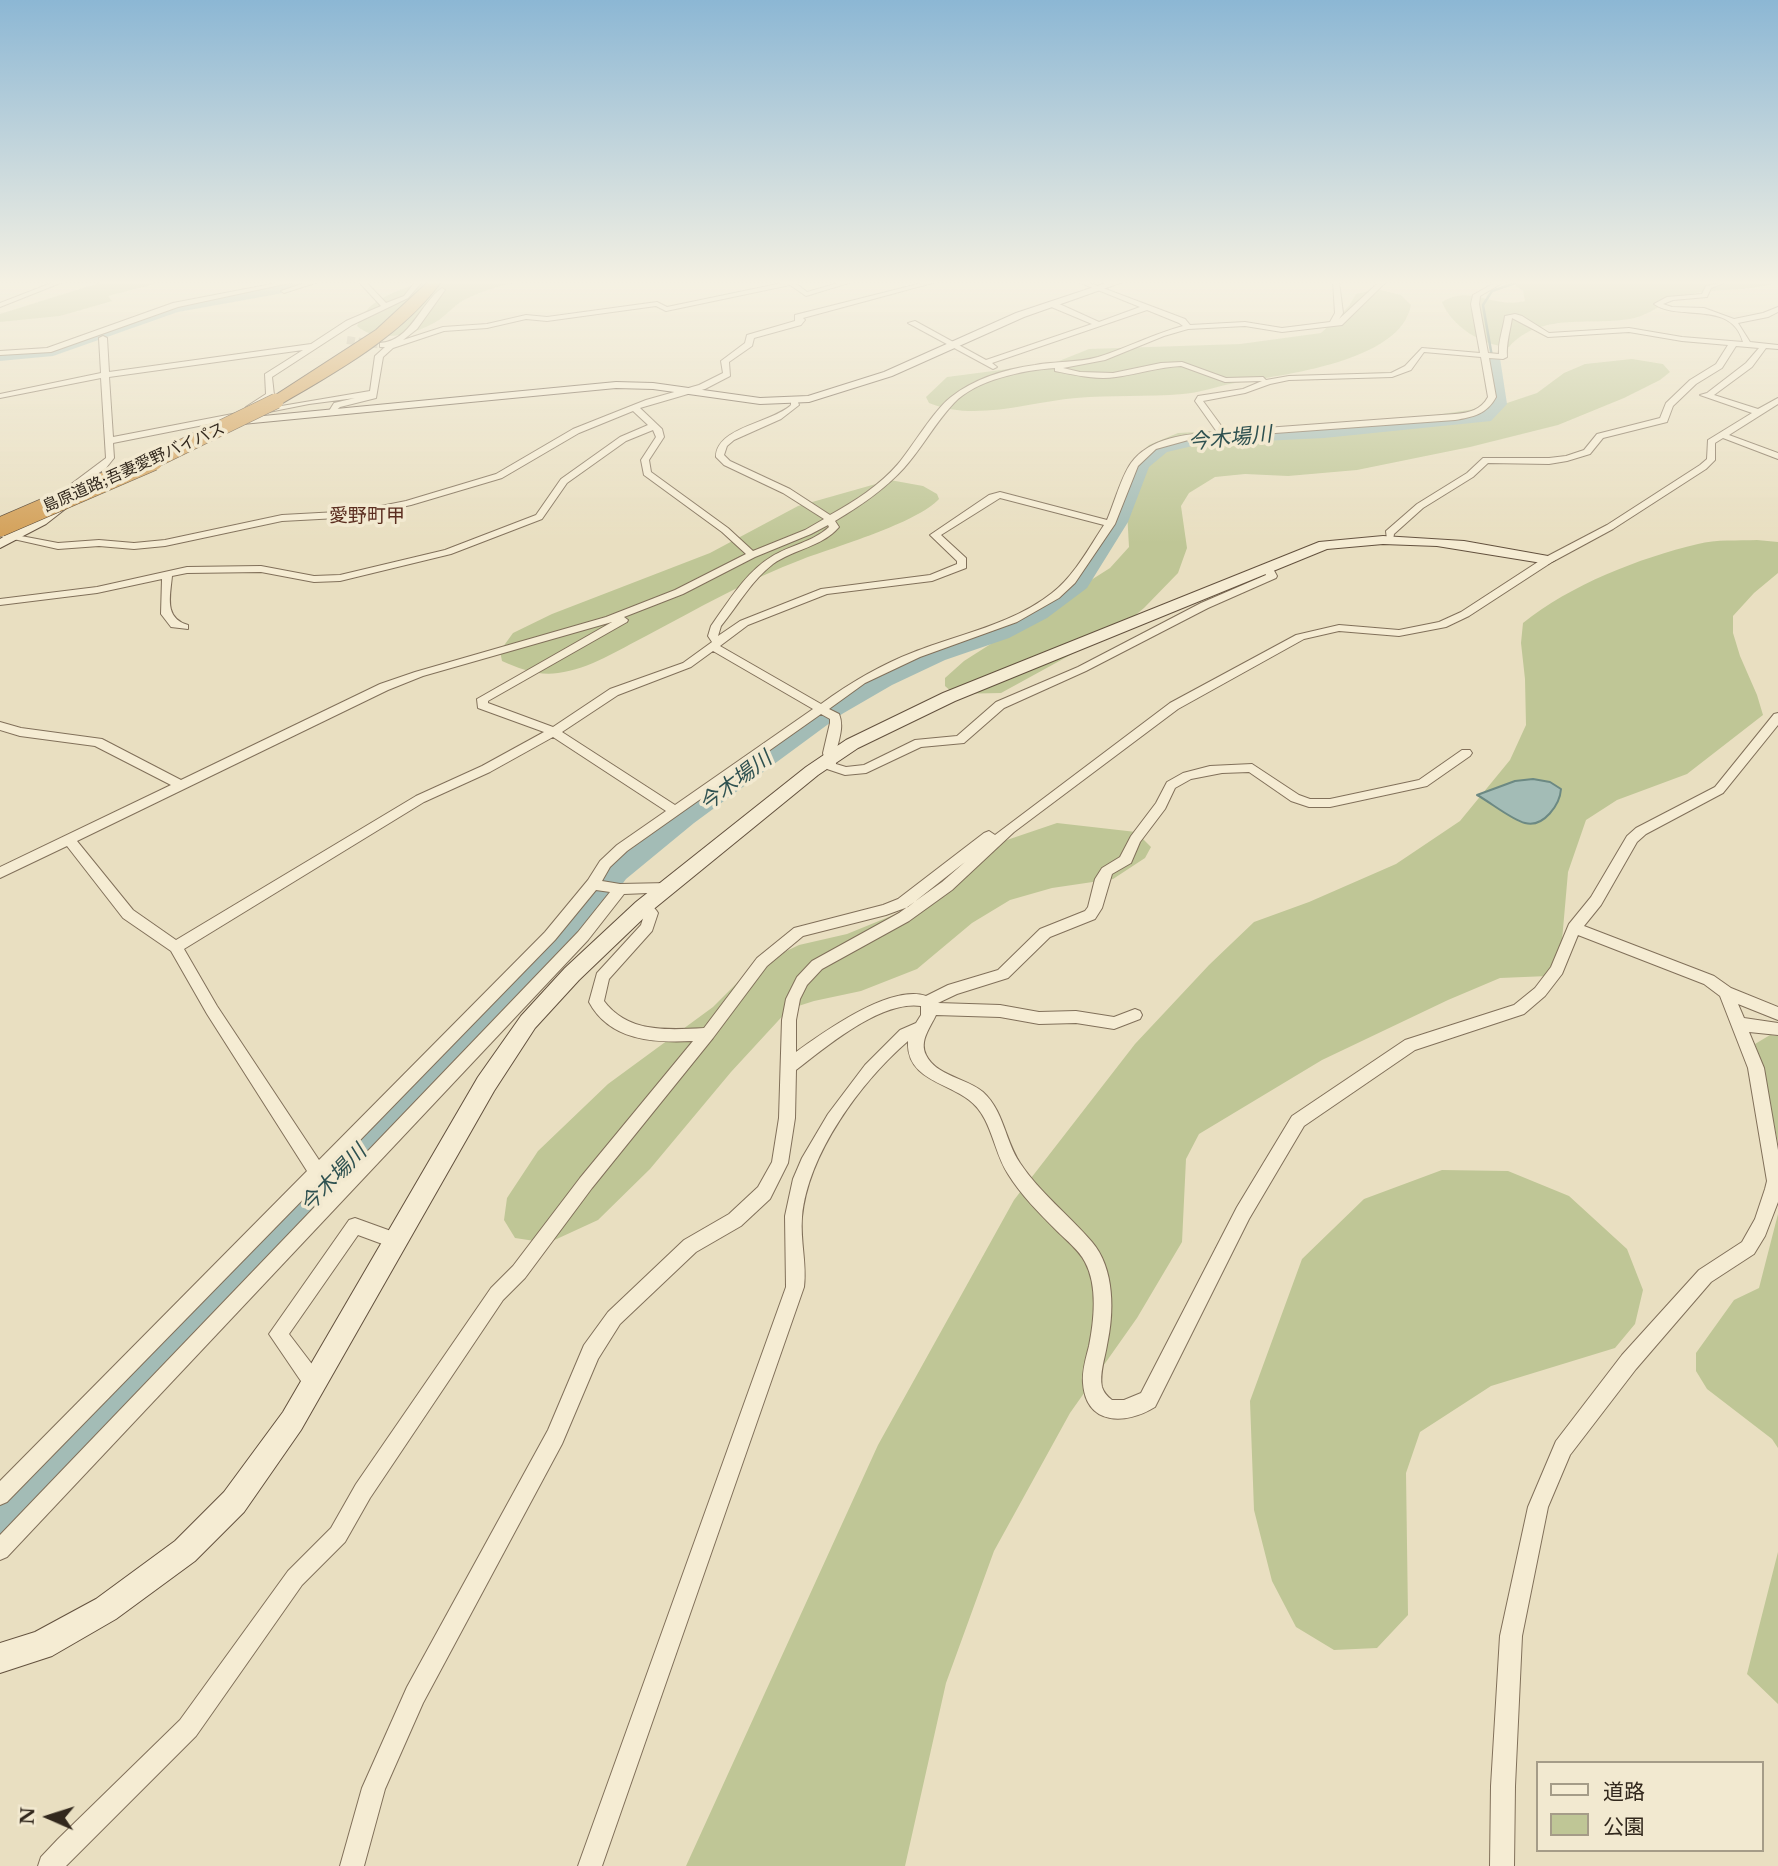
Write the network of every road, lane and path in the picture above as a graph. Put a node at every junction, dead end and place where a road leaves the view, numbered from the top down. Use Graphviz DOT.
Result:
graph roads {
  1 [pos="105,369"];
  2 [pos="145,369"];
  3 [pos="279,369"];
  4 [pos="327,369"];
  5 [pos="377,369"];
  6 [pos="726,369"];
  7 [pos="896,369"];
  8 [pos="997,369"];
  9 [pos="1025,369"];
  10 [pos="1052,369"];
  11 [pos="1141,369"];
  12 [pos="1196,369"];
  13 [pos="1406,369"];
  14 [pos="1487,369"];
  15 [pos="1714,369"];
  16 [pos="1744,369"];
  17 [pos="1007,374"];
  18 [pos="105,375"];
  19 [pos="1289,378"];
  20 [pos="692,390"];
  21 [pos="1688,390"];
  22 [pos="374,393"];
  23 [pos="0,396"];
  24 [pos="1708,396"];
  25 [pos="1778,400"];
  26 [pos="794,401"];
  27 [pos="636,409"];
  28 [pos="333,411"];
  29 [pos="1759,412"];
  30 [pos="248,414"];
  31 [pos="654,426"];
  32 [pos="1223,434"];
  33 [pos="1722,435"];
  34 [pos="108,441"];
  35 [pos="1778,456"];
  36 [pos="831,519"];
  37 [pos="1110,524"];
  38 [pos="0,526"];
  39 [pos="0,533"];
  40 [pos="15,537"];
  41 [pos="1390,538"];
  42 [pos="0,544"];
  43 [pos="752,555"];
  44 [pos="1548,561"];
  45 [pos="1267,566"];
  46 [pos="167,573"];
  47 [pos="0,602"];
  48 [pos="639,607"];
  49 [pos="184,627"];
  50 [pos="715,644"];
  51 [pos="826,711"];
  52 [pos="1778,717"];
  53 [pos="0,726"];
  54 [pos="552,730"];
  55 [pos="1466,753"];
  56 [pos="828,760"];
  57 [pos="181,785"];
  58 [pos="674,810"];
  59 [pos="1009,829"];
  60 [pos="69,840"];
  61 [pos="0,873"];
  62 [pos="607,886"];
  63 [pos="668,888"];
  64 [pos="643,907"];
  65 [pos="1574,928"];
  66 [pos="176,947"];
  67 [pos="1726,992"];
  68 [pos="928,1005"];
  69 [pos="1135,1014"];
  70 [pos="1778,1014"];
  71 [pos="1738,1024"];
  72 [pos="919,1028"];
  73 [pos="1778,1029"];
  74 [pos="708,1034"];
  75 [pos="789,1066"];
  76 [pos="319,1173"];
  77 [pos="340,1187"];
  78 [pos="396,1241"];
  79 [pos="314,1382"];
  80 [pos="0,1495"];
  81 [pos="0,1549"];
  82 [pos="0,1658"];
  83 [pos="50,1866"];
  84 [pos="352,1866"];
  85 [pos="590,1866"];
  86 [pos="1503,1866"];
  1 -- 18 [label="street"];
  2 -- 18 [label="street"];
  3 -- 30 [label="street"];
  4 -- 38 [label="highway, 島原道路;吾妻愛野バイパス, bridge"];
  5 -- 22 [label="street"];
  6 -- 20 [label="street"];
  7 -- 26 [label="street"];
  8 -- 17 [label="street"];
  9 -- 17 [label="street"];
  10 -- 11 [label="street"];
  12 -- 19 [label="street"];
  13 -- 19 [label="street"];
  14 -- 32 [label="street"];
  15 -- 21 [label="street"];
  16 -- 24 [label="street"];
  17 -- 36 [label="street"];
  18 -- 23 [label="street"];
  18 -- 34 [label="street"];
  19 -- 32 [label="street"];
  20 -- 26 [label="street"];
  20 -- 27 [label="street"];
  20 -- 28 [label="street"];
  21 -- 24 [label="street"];
  21 -- 41 [label="street"];
  22 -- 28 [label="street"];
  22 -- 30 [label="street"];
  24 -- 29 [label="street"];
  25 -- 29 [label="street"];
  26 -- 36 [label="street"];
  27 -- 31 [label="street"];
  27 -- 40 [label="street"];
  28 -- 40 [label="street"];
  29 -- 33 [label="street"];
  30 -- 34 [label="street"];
  31 -- 43 [label="street"];
  31 -- 46 [label="street"];
  32 -- 37 [label="street"];
  33 -- 35 [label="street"];
  33 -- 44 [label="street"];
  34 -- 38 [label="street"];
  36 -- 43 [label="street"];
  36 -- 50 [label="street"];
  37 -- 50 [label="street"];
  37 -- 51 [label="street"];
  39 -- 40 [label="street"];
  40 -- 42 [label="street"];
  41 -- 44 [label="street"];
  41 -- 45 [label="street"];
  43 -- 48 [label="street"];
  44 -- 59 [label="street"];
  45 -- 56 [label="street"];
  45 -- 56 [label="street"];
  46 -- 47 [label="street"];
  46 -- 49 [label="street"];
  48 -- 54 [label="street"];
  48 -- 57 [label="street"];
  50 -- 51 [label="street"];
  50 -- 54 [label="street"];
  51 -- 56 [label="street"];
  51 -- 58 [label="street"];
  52 -- 65 [label="street"];
  53 -- 57 [label="street"];
  54 -- 58 [label="street"];
  54 -- 66 [label="street"];
  55 -- 68 [label="street"];
  56 -- 63 [label="street"];
  57 -- 60 [label="street"];
  58 -- 62 [label="street"];
  59 -- 74 [label="street"];
  59 -- 75 [label="street"];
  60 -- 61 [label="street"];
  60 -- 66 [label="street"];
  62 -- 63 [label="street"];
  62 -- 76 [label="street"];
  62 -- 77 [label="street"];
  63 -- 64 [label="street"];
  64 -- 74 [label="street"];
  64 -- 78 [label="street"];
  65 -- 67 [label="street"];
  65 -- 72 [label="street"];
  66 -- 76 [label="street"];
  67 -- 70 [label="street"];
  67 -- 71 [label="street"];
  68 -- 69 [label="street"];
  68 -- 72 [label="street"];
  68 -- 75 [label="street"];
  71 -- 73 [label="street"];
  71 -- 86 [label="street"];
  72 -- 85 [label="street"];
  74 -- 83 [label="street"];
  75 -- 84 [label="street"];
  76 -- 77 [label="street"];
  76 -- 80 [label="street"];
  77 -- 81 [label="street"];
  78 -- 79 [label="street"];
  78 -- 79 [label="street"];
  79 -- 82 [label="street"];
}
